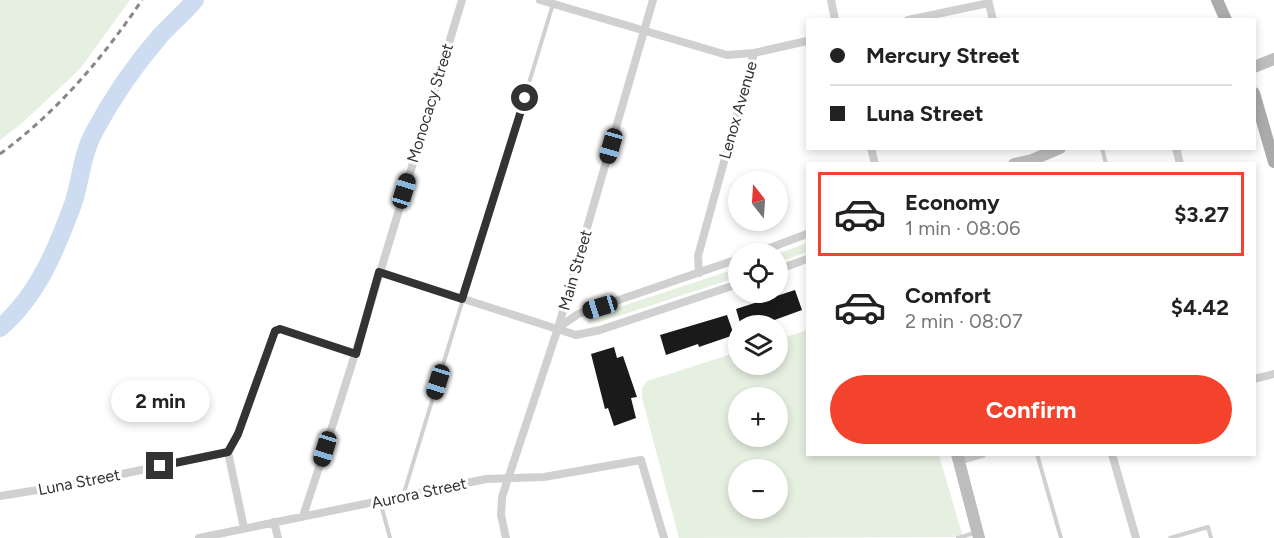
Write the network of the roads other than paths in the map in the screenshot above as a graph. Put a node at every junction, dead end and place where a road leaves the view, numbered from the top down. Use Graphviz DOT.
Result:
graph roads {
  1 [pos="462,0"];
  2 [pos="540,0"];
  3 [pos="653,0"];
  4 [pos="831,0"];
  5 [pos="1217,0"];
  6 [pos="989,2"];
  7 [pos="553,4"];
  8 [pos="835,18"];
  9 [pos="917,18"];
  10 [pos="993,18"];
  11 [pos="1225,18"];
  12 [pos="645,32"];
  13 [pos="806,41"];
  14 [pos="754,53"];
  15 [pos="1274,59"];
  16 [pos="1256,66"];
  17 [pos="1256,99"];
  18 [pos="1272,148"];
  19 [pos="1055,150"];
  20 [pos="1030,159"];
  21 [pos="1274,162"];
  22 [pos="806,234"];
  23 [pos="783,243"];
  24 [pos="806,259"];
  25 [pos="728,263"];
  26 [pos="788,266"];
  27 [pos="379,272"];
  28 [pos="699,273"];
  29 [pos="728,287"];
  30 [pos="462,299"];
  31 [pos="558,328"];
  32 [pos="356,354"];
  33 [pos="1274,374"];
  34 [pos="1256,378"];
  35 [pos="228,452"];
  36 [pos="1038,456"];
  37 [pos="1113,456"];
  38 [pos="958,458"];
  39 [pos="509,479"];
  40 [pos="0,496"];
  41 [pos="403,496"];
  42 [pos="380,501"];
  43 [pos="303,516"];
  44 [pos="274,522"];
  45 [pos="244,528"];
  46 [pos="978,535"];
  47 [pos="199,538"];
  48 [pos="278,538"];
  49 [pos="390,538"];
  50 [pos="506,538"];
  51 [pos="664,538"];
  52 [pos="958,538"];
  53 [pos="1061,538"];
  54 [pos="1136,538"];
  55 [pos="1170,538"];
  56 [pos="1211,538"];
  1 -- 27 [label="street, Monocacy Street"];
  2 -- 7 [label="street"];
  3 -- 12 [label="street, Main Street"];
  4 -- 8 [label="street"];
  5 -- 11 [label="main road"];
  6 -- 9 [label="street"];
  6 -- 10 [label="street"];
  7 -- 12 [label="street"];
  7 -- 30 [label="lane"];
  12 -- 14 [label="street"];
  12 -- 31 [label="street, Main Street"];
  13 -- 14 [label="street"];
  14 -- 28 [label="street, Lenox Avenue"];
  15 -- 16 [label="street"];
  17 -- 18 [label="main road"];
  18 -- 21 [label="main road"];
  19 -- 20 [label="street"];
  22 -- 23 [label="street"];
  24 -- 26 [label="street"];
  25 -- 28 [label="street"];
  27 -- 30 [label="street"];
  27 -- 32 [label="street, Monocacy Street"];
  28 -- 31 [label="street"];
  29 -- 31 [label="street"];
  30 -- 31 [label="street"];
  30 -- 41 [label="lane"];
  31 -- 39 [label="street, Main Street"];
  32 -- 35 [label="street"];
  32 -- 43 [label="street, Monocacy Street"];
  33 -- 34 [label="street"];
  35 -- 40 [label="street, Luna Street"];
  35 -- 45 [label="street"];
  36 -- 53 [label="lane"];
  37 -- 54 [label="street"];
  38 -- 46 [label="street"];
  39 -- 41 [label="street, Aurora Street"];
  39 -- 50 [label="street, Main Street"];
  39 -- 51 [label="street, Aurora Street"];
  41 -- 42 [label="street, Aurora Street"];
  42 -- 43 [label="street, Aurora Street"];
  42 -- 49 [label="lane"];
  43 -- 44 [label="street, Aurora Street"];
  44 -- 45 [label="street, Aurora Street"];
  44 -- 48 [label="street"];
  45 -- 47 [label="street, Aurora Street"];
  46 -- 52 [label="lane"];
  55 -- 56 [label="lane"];
}
